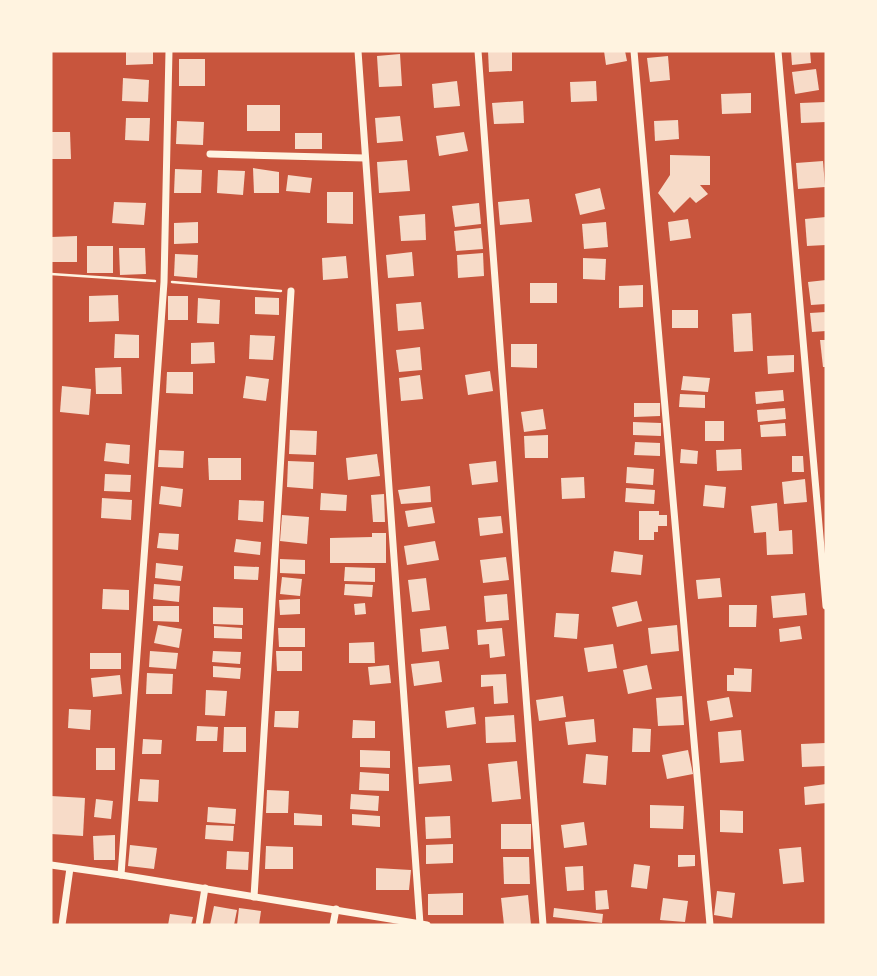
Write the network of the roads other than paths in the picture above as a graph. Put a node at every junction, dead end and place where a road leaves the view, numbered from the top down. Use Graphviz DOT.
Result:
graph roads {
  1 [pos="169,51"];
  2 [pos="358,51"];
  3 [pos="478,51"];
  4 [pos="634,51"];
  5 [pos="778,51"];
  6 [pos="210,154"];
  7 [pos="365,158"];
  8 [pos="291,291"];
  9 [pos="826,606"];
  10 [pos="51,865"];
  11 [pos="70,868"];
  12 [pos="121,874"];
  13 [pos="205,888"];
  14 [pos="254,897"];
  15 [pos="336,909"];
  16 [pos="62,925"];
  17 [pos="199,925"];
  18 [pos="333,925"];
  19 [pos="424,925"];
  20 [pos="543,925"];
  21 [pos="710,925"];
  1 -- 12 [label="street"];
  2 -- 7 [label="street"];
  3 -- 20 [label="street"];
  4 -- 21 [label="street"];
  5 -- 9 [label="street"];
  6 -- 7 [label="street"];
  7 -- 19 [label="street"];
  8 -- 14 [label="street"];
  10 -- 11 [label="street"];
  11 -- 12 [label="street"];
  11 -- 16 [label="street"];
  12 -- 13 [label="street"];
  13 -- 14 [label="street"];
  13 -- 17 [label="street"];
  14 -- 15 [label="street"];
  15 -- 18 [label="street"];
  15 -- 19 [label="street"];
}
